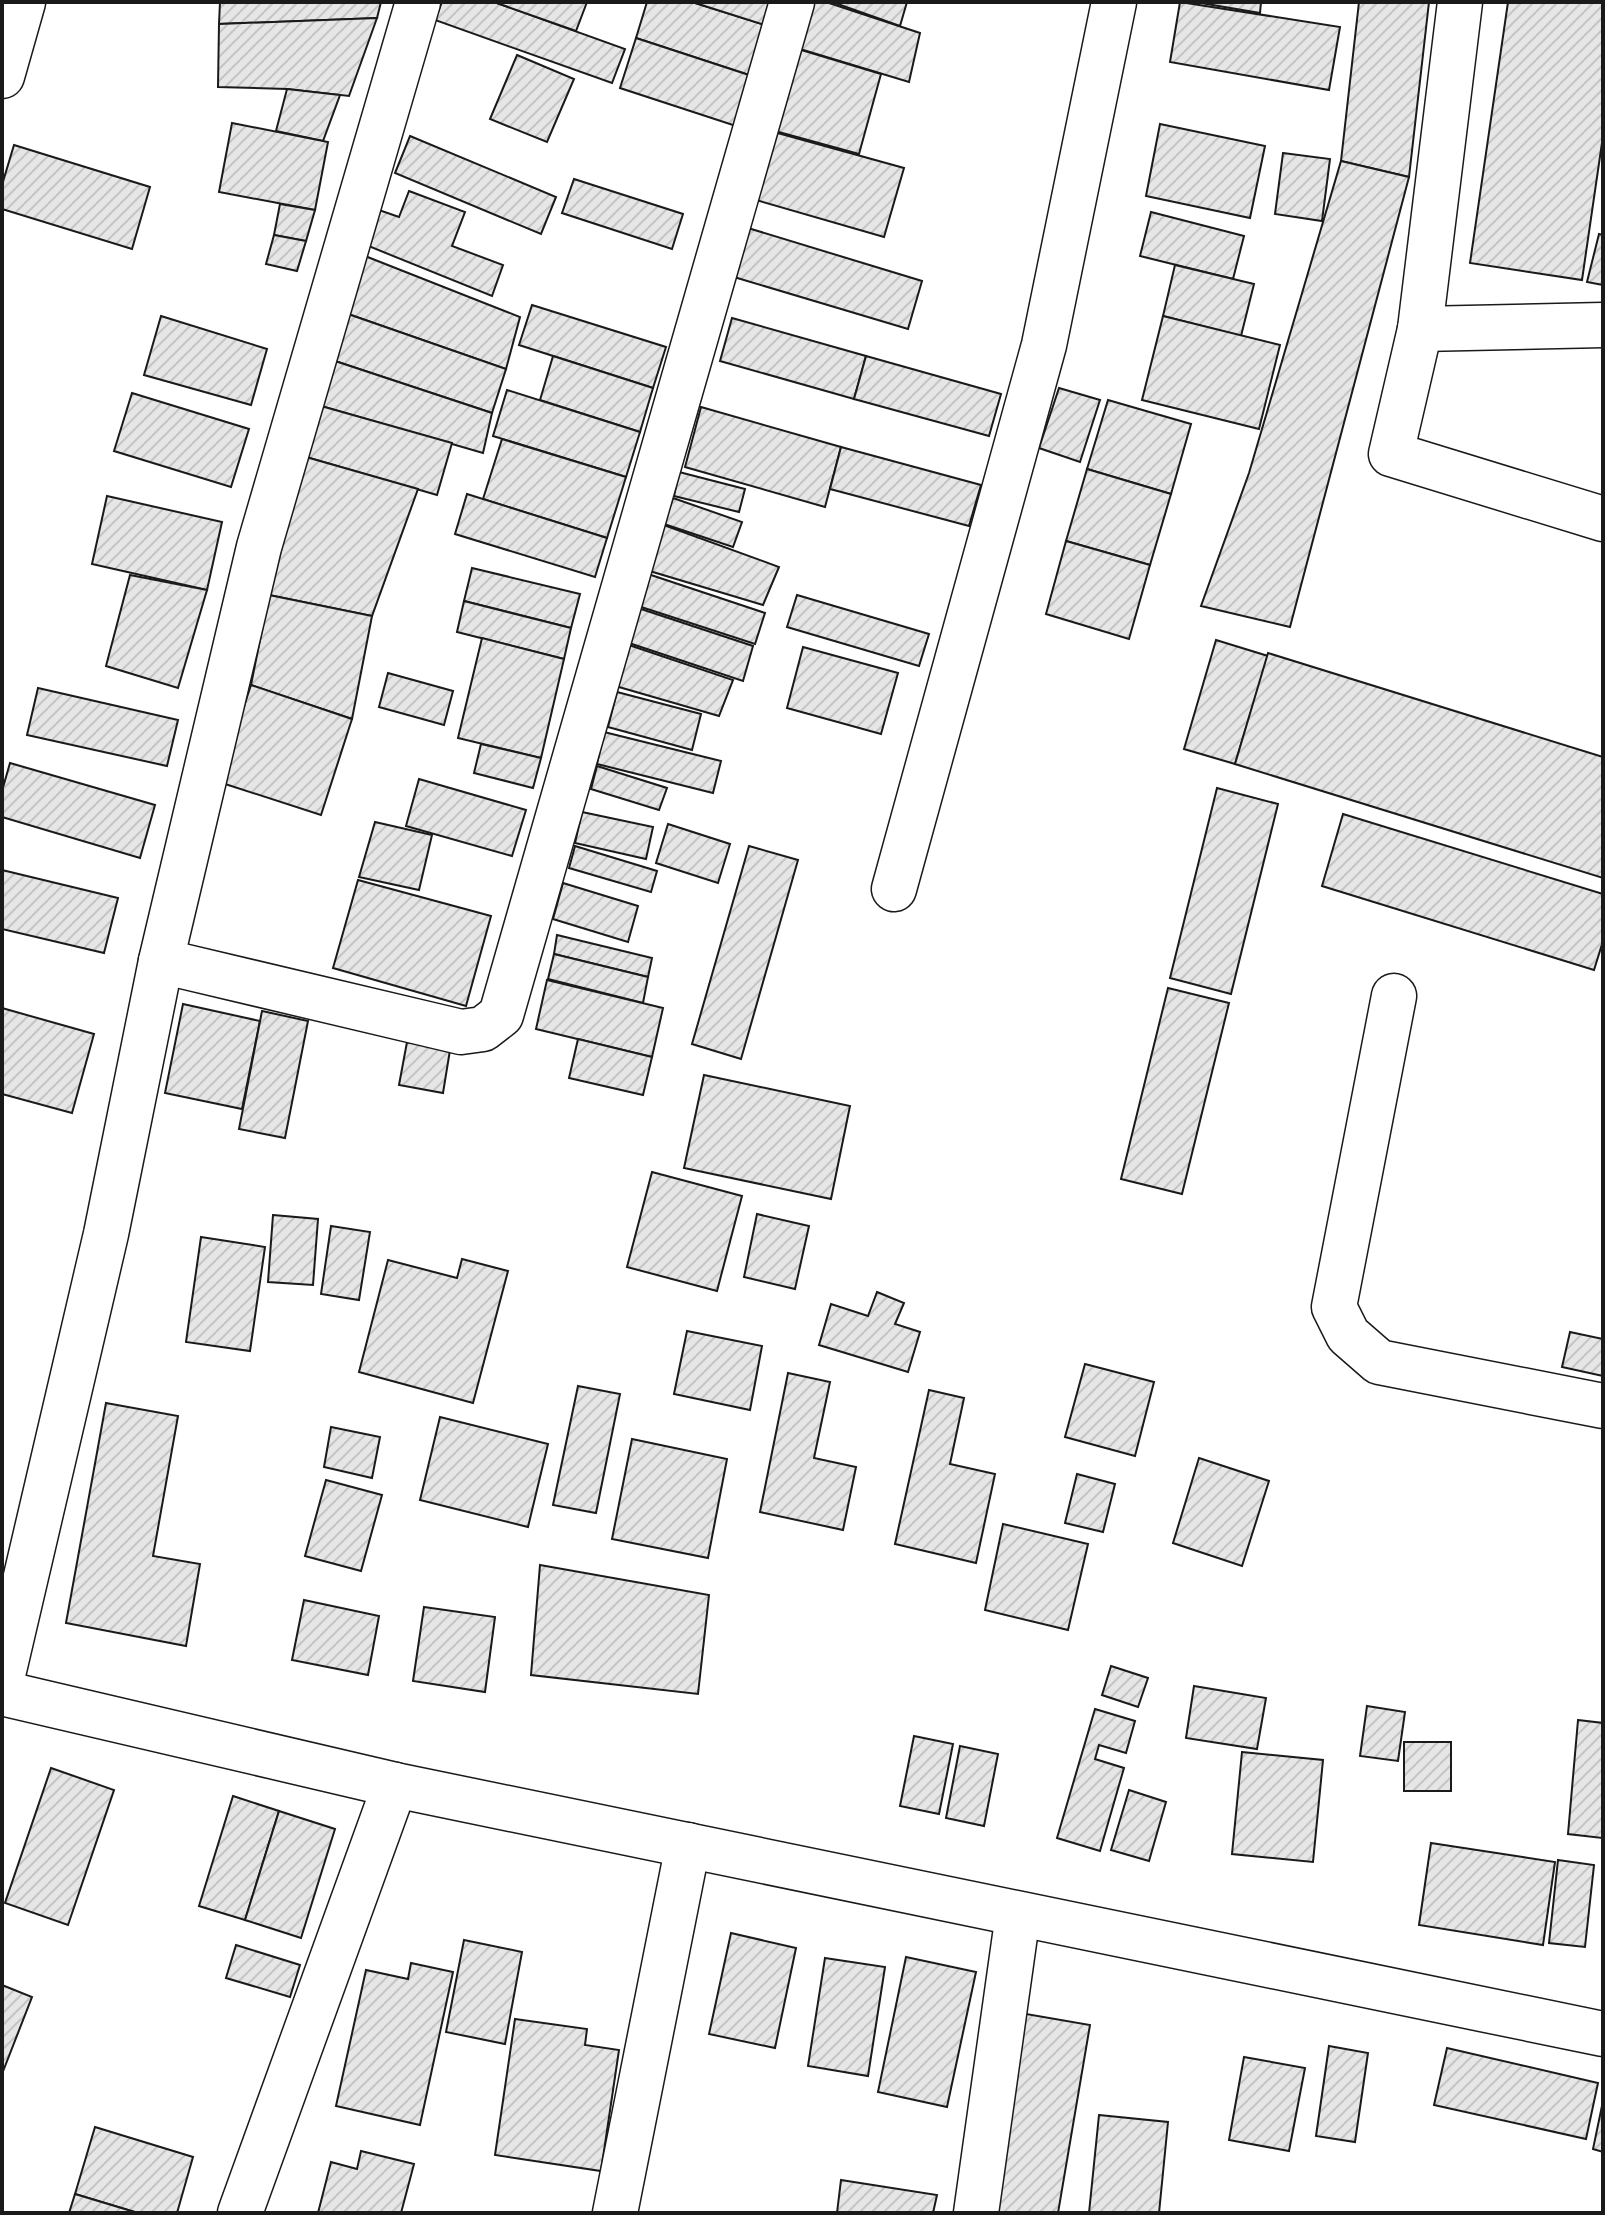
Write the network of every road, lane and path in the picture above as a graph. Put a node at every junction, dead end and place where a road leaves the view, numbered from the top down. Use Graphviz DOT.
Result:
graph roads {
  1 [pos="23,2"];
  2 [pos="418,2"];
  3 [pos="792,2"];
  4 [pos="1114,2"];
  5 [pos="1460,2"];
  6 [pos="2,76"];
  7 [pos="1603,325"];
  8 [pos="1420,329"];
  9 [pos="1603,519"];
  10 [pos="894,889"];
  11 [pos="161,961"];
  12 [pos="1394,996"];
  13 [pos="1603,1406"];
  14 [pos="2,1679"];
  15 [pos="2,1693"];
  16 [pos="395,1785"];
  17 [pos="688,1845"];
  18 [pos="1018,1914"];
  19 [pos="1603,2034"];
  20 [pos="240,2213"];
  21 [pos="615,2213"];
  22 [pos="976,2213"];
  1 -- 6 [label="street"];
  2 -- 11 [label="street"];
  3 -- 11 [label="street"];
  4 -- 10 [label="street"];
  5 -- 8 [label="street"];
  7 -- 8 [label="street"];
  8 -- 9 [label="street"];
  11 -- 14 [label="street"];
  12 -- 13 [label="street"];
  15 -- 16 [label="street"];
  16 -- 17 [label="street"];
  16 -- 20 [label="street"];
  17 -- 18 [label="street"];
  17 -- 21 [label="street"];
  18 -- 19 [label="street"];
  18 -- 22 [label="street"];
}
